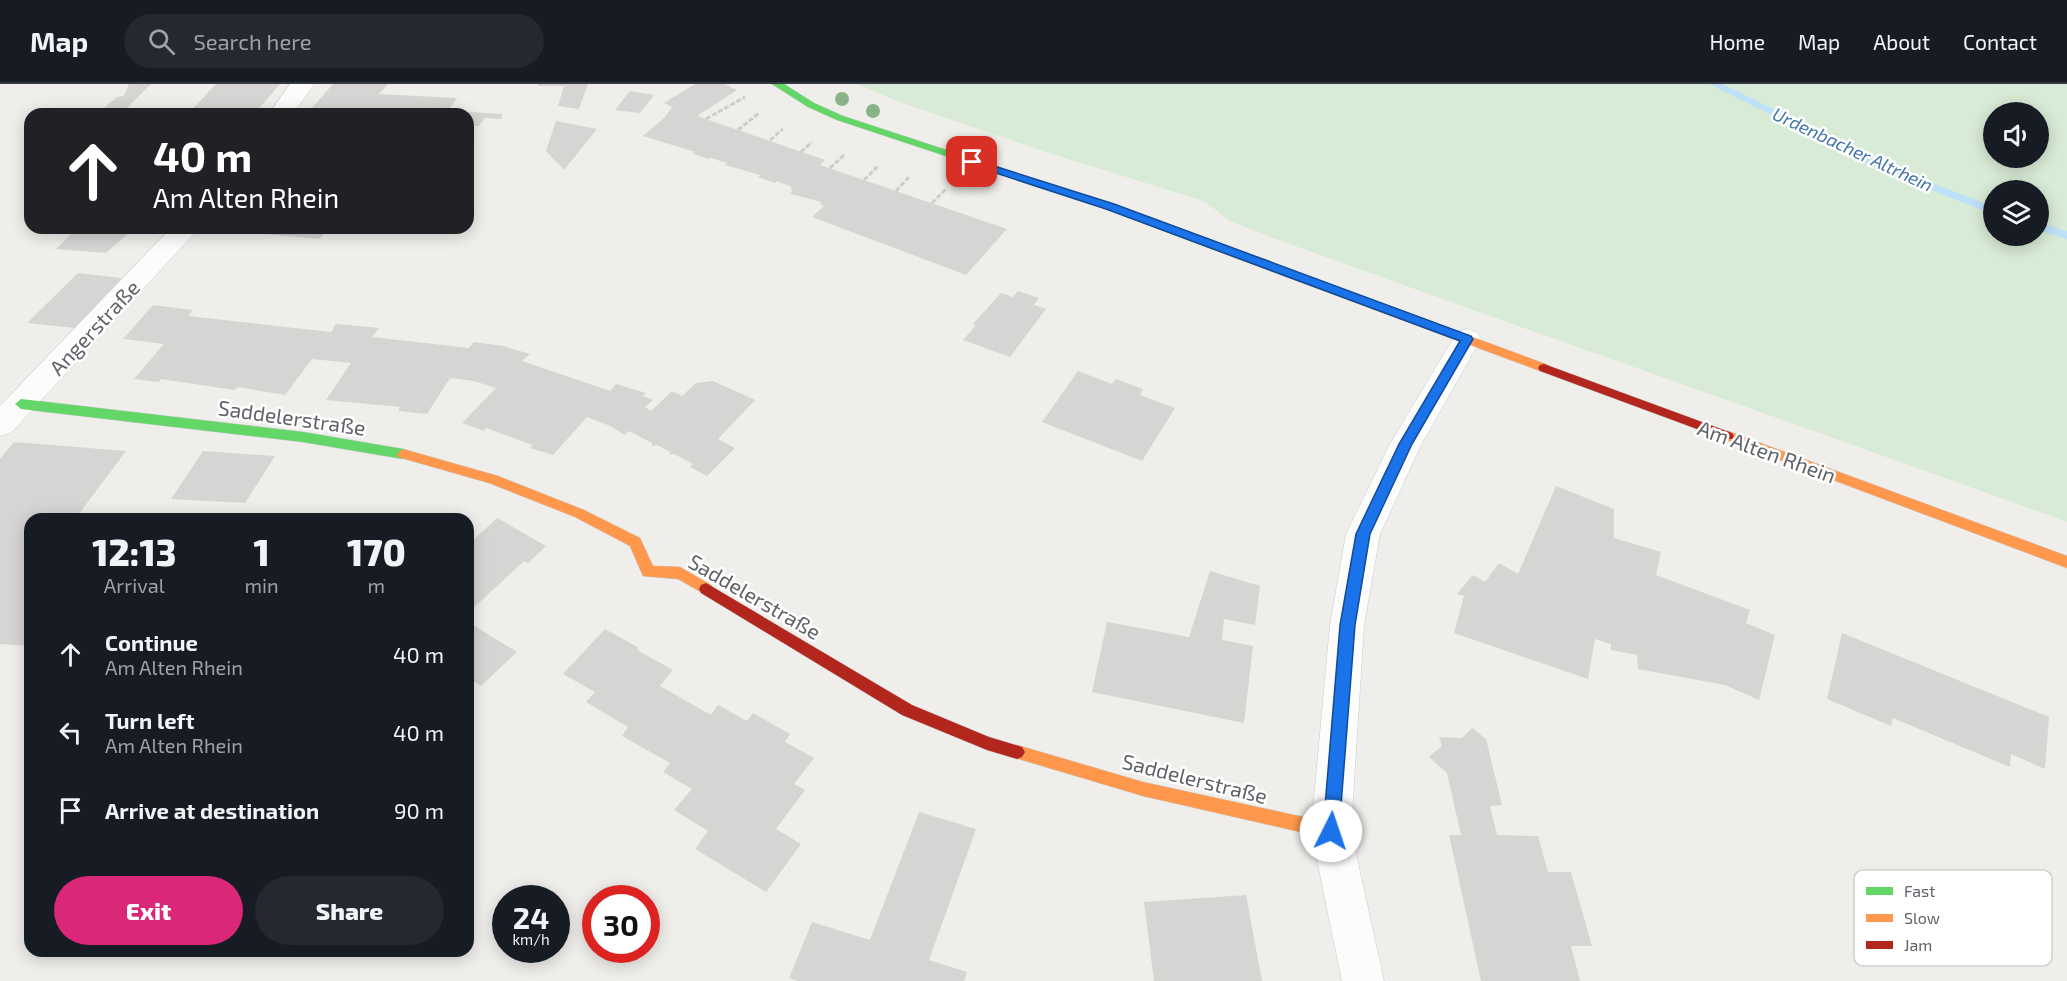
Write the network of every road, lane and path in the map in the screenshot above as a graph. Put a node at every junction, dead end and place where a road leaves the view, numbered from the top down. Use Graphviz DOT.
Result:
graph roads {
  1 [pos="302,84"];
  2 [pos="777,84"];
  3 [pos="750,94"];
  4 [pos="284,108"];
  5 [pos="706,119"];
  6 [pos="180,234"];
  7 [pos="1467,339"];
  8 [pos="21,404"];
  9 [pos="0,425"];
  10 [pos="2067,562"];
  11 [pos="1331,831"];
  12 [pos="1363,981"];
  1 -- 4 [label="street"];
  2 -- 7 [label="street, Am Alten Rhein"];
  3 -- 5 [label="path"];
  6 -- 8 [label="street, Angerstraße"];
  7 -- 10 [label="street, Am Alten Rhein"];
  7 -- 11 [label="street"];
  8 -- 9 [label="street, Angerstraße"];
  8 -- 11 [label="street, Saddelerstraße"];
  11 -- 12 [label="street"];
}
